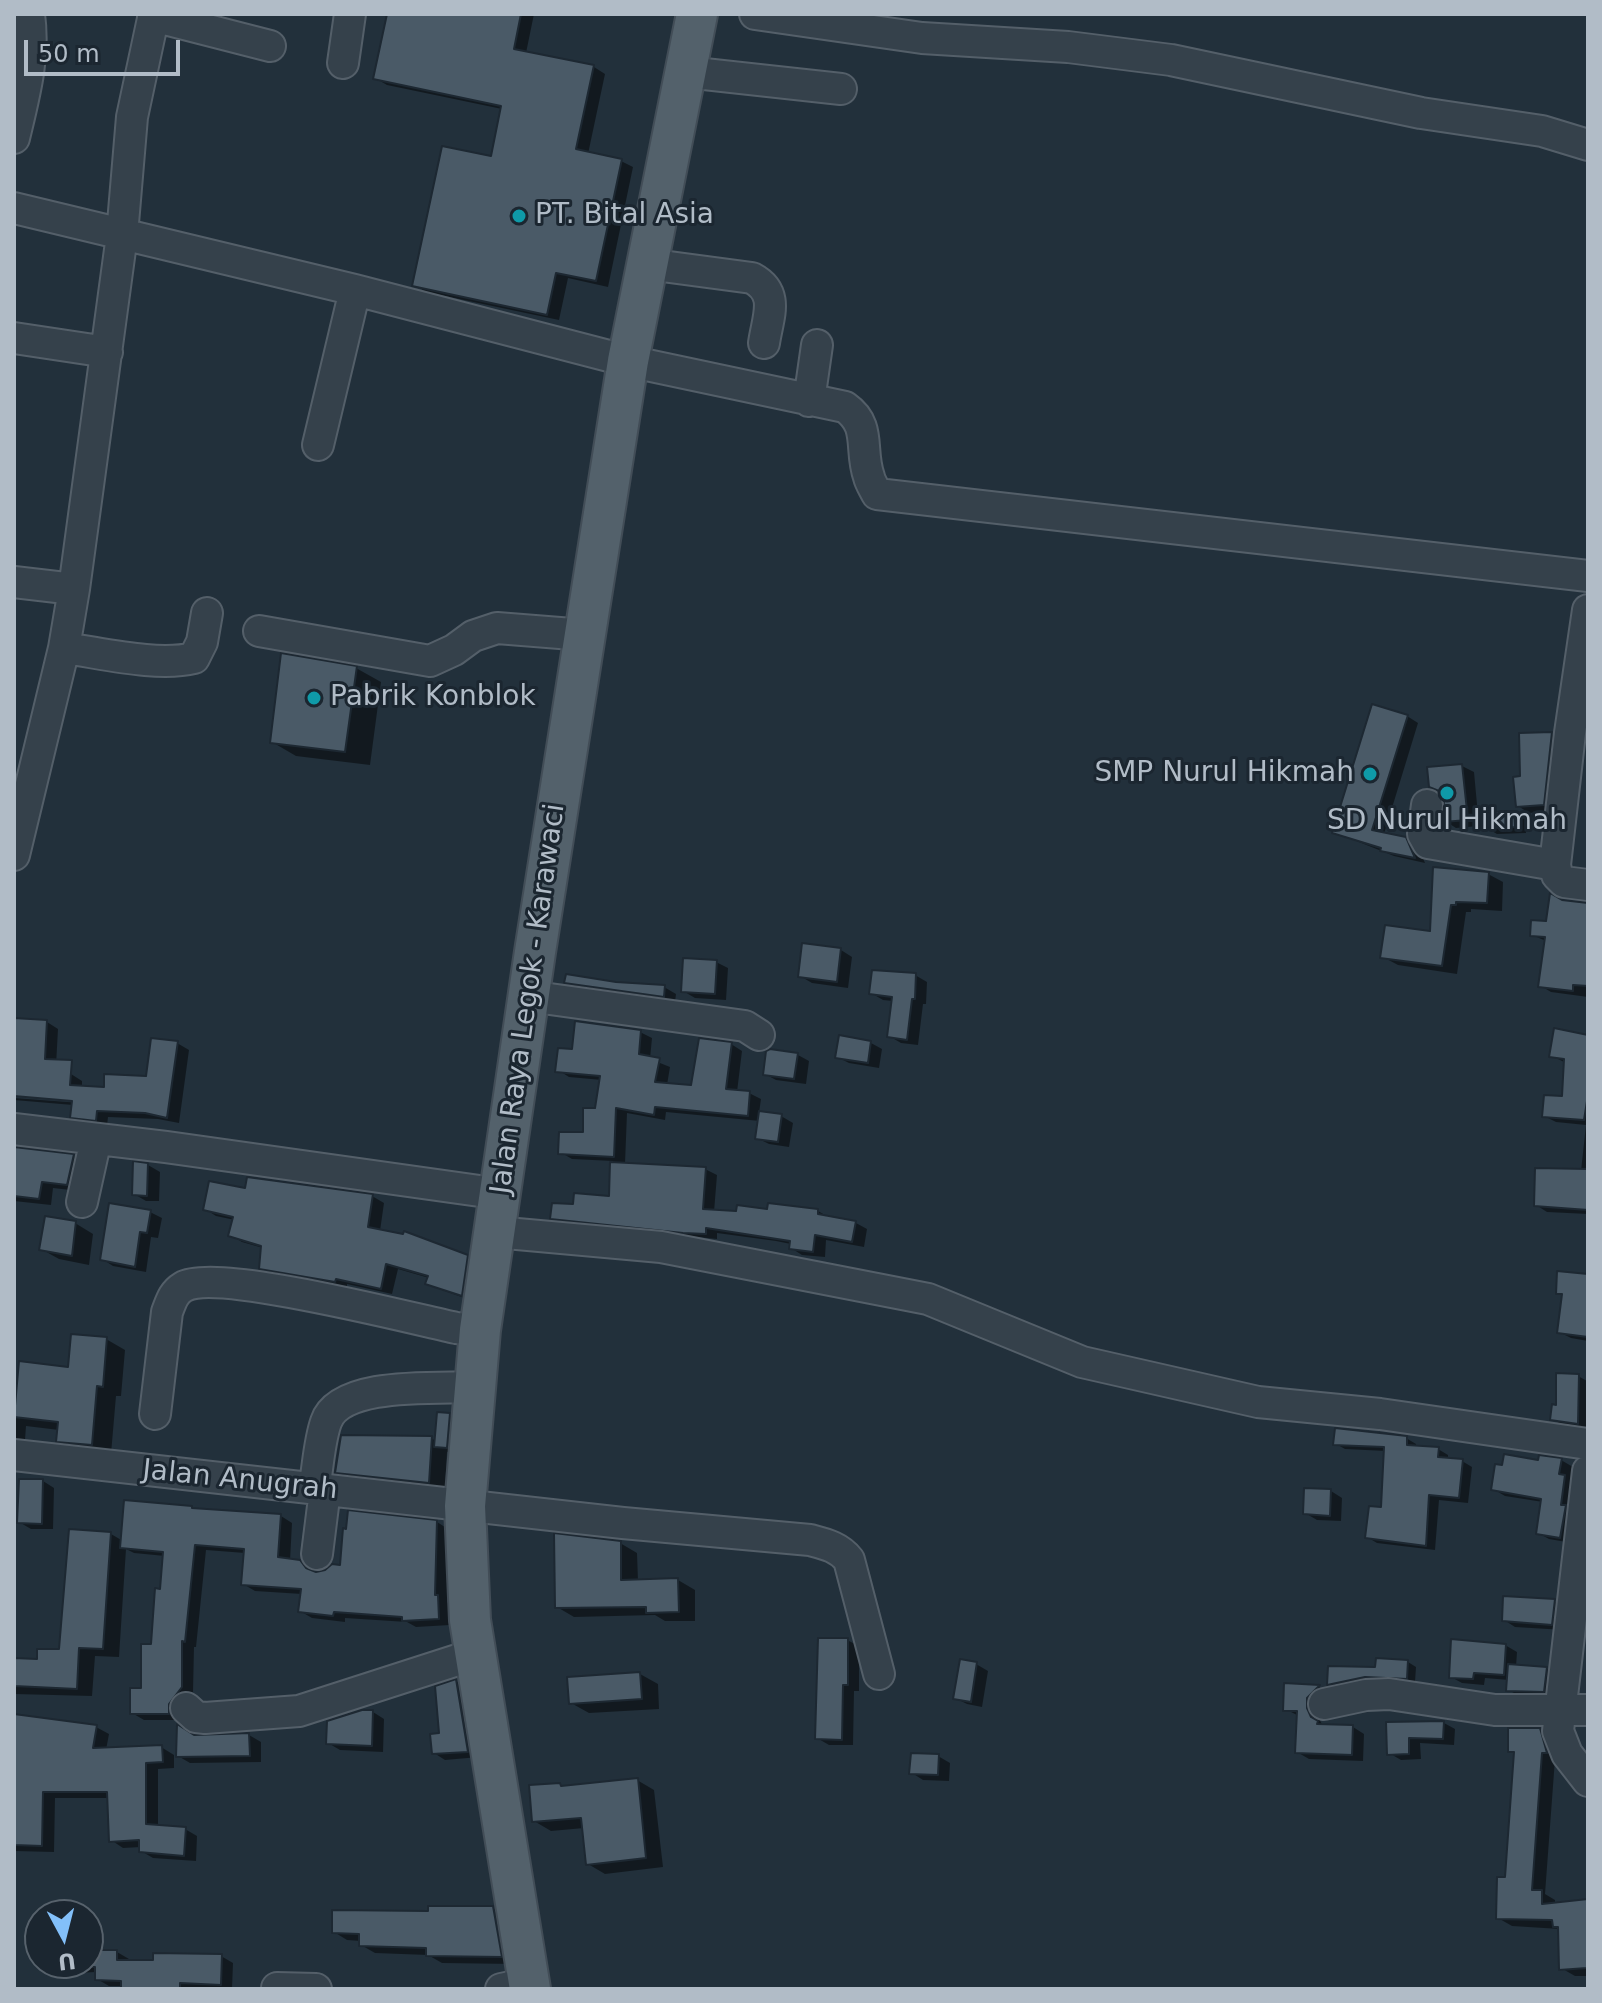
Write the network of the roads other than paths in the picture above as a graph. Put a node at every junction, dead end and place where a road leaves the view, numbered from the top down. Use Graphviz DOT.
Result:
graph roads {
  1 [pos="29,14"];
  2 [pos="350,14"];
  3 [pos="697,14"];
  4 [pos="755,14"];
  5 [pos="153,15"];
  6 [pos="859,20"];
  7 [pos="270,46"];
  8 [pos="343,63"];
  9 [pos="686,72"];
  10 [pos="841,89"];
  11 [pos="14,138"];
  12 [pos="1588,145"];
  13 [pos="14,208"];
  14 [pos="122,235"];
  15 [pos="647,264"];
  16 [pos="355,290"];
  17 [pos="14,338"];
  18 [pos="764,343"];
  19 [pos="817,345"];
  20 [pos="107,352"];
  21 [pos="628,361"];
  22 [pos="809,401"];
  23 [pos="318,445"];
  24 [pos="1588,576"];
  25 [pos="14,582"];
  26 [pos="74,589"];
  27 [pos="1588,610"];
  28 [pos="207,613"];
  29 [pos="259,631"];
  30 [pos="585,635"];
  31 [pos="64,648"];
  32 [pos="1427,805"];
  33 [pos="18,815"];
  34 [pos="14,855"];
  35 [pos="1555,865"];
  36 [pos="1588,885"];
  37 [pos="528,996"];
  38 [pos="759,1035"];
  39 [pos="14,1129"];
  40 [pos="96,1139"];
  41 [pos="82,1202"];
  42 [pos="498,1213"];
  43 [pos="480,1330"];
  44 [pos="475,1387"];
  45 [pos="155,1414"];
  46 [pos="1588,1444"];
  47 [pos="14,1455"];
  48 [pos="1588,1471"];
  49 [pos="319,1490"];
  50 [pos="465,1506"];
  51 [pos="317,1554"];
  52 [pos="476,1654"];
  53 [pos="879,1674"];
  54 [pos="1324,1704"];
  55 [pos="186,1708"];
  56 [pos="1574,1711"];
  57 [pos="1588,1781"];
  58 [pos="520,1987"];
  59 [pos="277,1988"];
  60 [pos="316,1989"];
  1 -- 11 [label="street"];
  2 -- 8 [label="street"];
  3 -- 9 [label="main road, Jalan Raya Legok - Karawaci"];
  4 -- 6 [label="street"];
  5 -- 7 [label="street"];
  5 -- 14 [label="street"];
  6 -- 12 [label="street"];
  9 -- 10 [label="street"];
  9 -- 15 [label="main road, Jalan Raya Legok - Karawaci"];
  13 -- 14 [label="street"];
  14 -- 16 [label="street"];
  14 -- 20 [label="street"];
  15 -- 18 [label="street"];
  15 -- 21 [label="main road, Jalan Raya Legok - Karawaci"];
  16 -- 21 [label="street"];
  16 -- 23 [label="street"];
  17 -- 20 [label="street"];
  19 -- 22 [label="street"];
  20 -- 26 [label="street"];
  21 -- 22 [label="street"];
  21 -- 30 [label="main road, Jalan Raya Legok - Karawaci"];
  22 -- 24 [label="street"];
  25 -- 26 [label="street"];
  26 -- 31 [label="street"];
  27 -- 35 [label="street"];
  28 -- 31 [label="street"];
  29 -- 30 [label="street"];
  30 -- 37 [label="main road, Jalan Raya Legok - Karawaci"];
  31 -- 33 [label="street"];
  32 -- 35 [label="street"];
  33 -- 34 [label="street"];
  35 -- 36 [label="street"];
  37 -- 38 [label="street"];
  37 -- 42 [label="main road, Jalan Raya Legok - Karawaci"];
  39 -- 40 [label="street"];
  40 -- 41 [label="street"];
  40 -- 42 [label="street"];
  42 -- 43 [label="main road, Jalan Raya Legok - Karawaci"];
  42 -- 46 [label="street"];
  43 -- 44 [label="main road, Jalan Raya Legok - Karawaci"];
  43 -- 45 [label="street"];
  44 -- 49 [label="street"];
  44 -- 50 [label="main road, Jalan Raya Legok - Karawaci"];
  47 -- 49 [label="street, Jalan Anugrah"];
  48 -- 56 [label="street"];
  49 -- 50 [label="street, Jalan Anugrah"];
  49 -- 51 [label="street"];
  50 -- 52 [label="main road, Jalan Raya Legok - Karawaci"];
  50 -- 53 [label="street, Jalan Anugrah"];
  52 -- 55 [label="street"];
  52 -- 58 [label="main road, Jalan Raya Legok - Karawaci"];
  54 -- 56 [label="street"];
  56 -- 57 [label="street"];
  59 -- 60 [label="street"];
}
